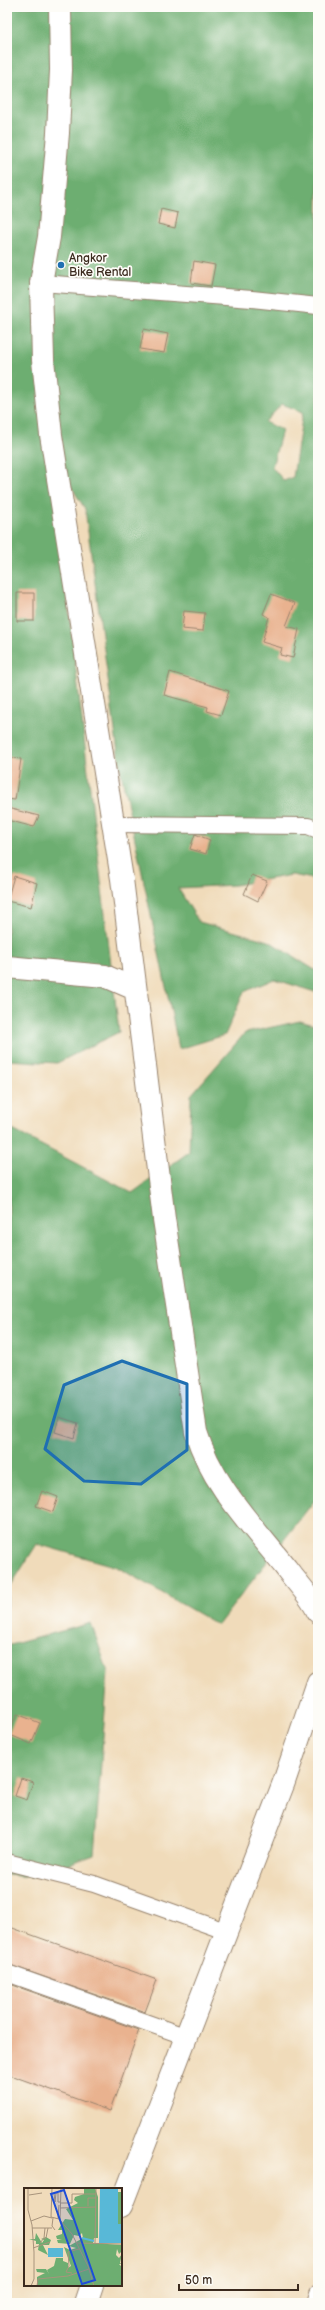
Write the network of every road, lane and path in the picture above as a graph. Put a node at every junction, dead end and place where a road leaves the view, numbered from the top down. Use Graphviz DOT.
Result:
graph roads {
  1 [pos="60,7"];
  2 [pos="41,283"];
  3 [pos="318,306"];
  4 [pos="114,824"];
  5 [pos="318,830"];
  6 [pos="7,967"];
  7 [pos="135,989"];
  8 [pos="318,1612"];
  9 [pos="318,1682"];
  10 [pos="7,1862"];
  11 [pos="225,1931"];
  12 [pos="7,1973"];
  13 [pos="187,2037"];
  14 [pos="122,2203"];
  15 [pos="92,2286"];
  16 [pos="318,2293"];
  17 [pos="86,2303"];
  18 [pos="315,2303"];
  1 -- 2 [label="main road"];
  2 -- 3 [label="street"];
  2 -- 4 [label="main road"];
  4 -- 5 [label="street"];
  4 -- 7 [label="main road"];
  6 -- 7 [label="main road"];
  7 -- 8 [label="main road"];
  9 -- 11 [label="main road"];
  10 -- 11 [label="street"];
  11 -- 13 [label="main road"];
  12 -- 13 [label="street"];
  13 -- 14 [label="main road"];
  15 -- 17 [label="main road"];
  16 -- 18 [label="street"];
}
